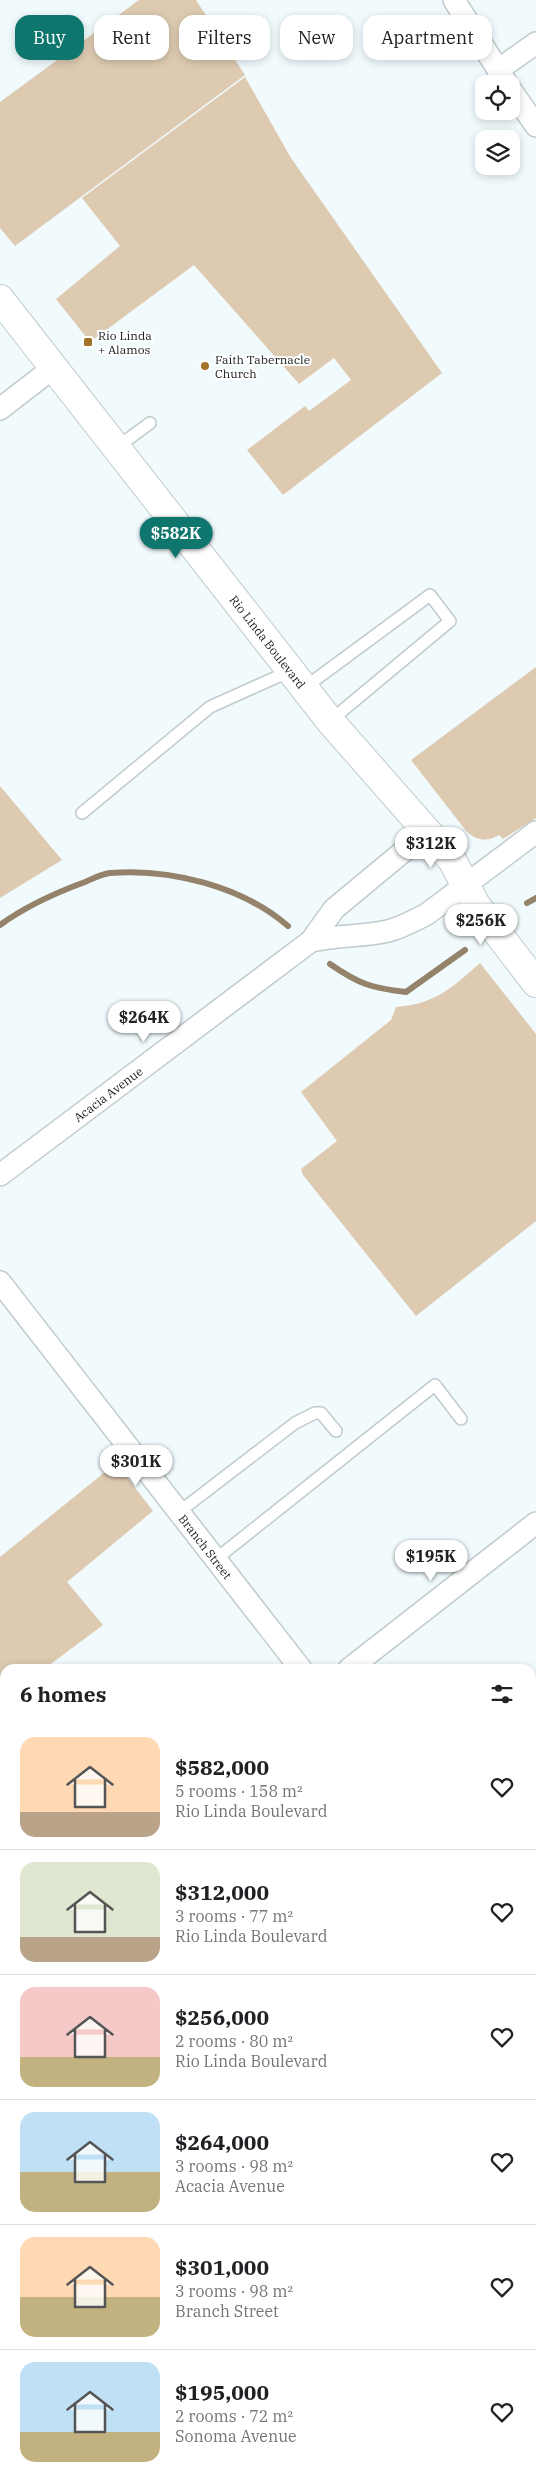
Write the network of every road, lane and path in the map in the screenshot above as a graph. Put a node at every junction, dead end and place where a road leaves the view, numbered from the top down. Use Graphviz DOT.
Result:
graph roads {
  1 [pos="454,0"];
  2 [pos="536,43"];
  3 [pos="501,75"];
  4 [pos="504,75"];
  5 [pos="520,103"];
  6 [pos="536,126"];
  7 [pos="0,299"];
  8 [pos="53,368"];
  9 [pos="0,409"];
  10 [pos="150,423"];
  11 [pos="116,448"];
  12 [pos="297,679"];
  13 [pos="330,721"];
  14 [pos="82,813"];
  15 [pos="428,832"];
  16 [pos="536,832"];
  17 [pos="465,886"];
  18 [pos="311,941"];
  19 [pos="536,983"];
  20 [pos="0,1175"];
  21 [pos="0,1282"];
  22 [pos="461,1419"];
  23 [pos="336,1431"];
  24 [pos="179,1512"];
  25 [pos="536,1523"];
  26 [pos="216,1559"];
  27 [pos="297,1664"];
  28 [pos="355,1664"];
  1 -- 3 [label="street"];
  2 -- 4 [label="street"];
  5 -- 6 [label="street"];
  7 -- 8 [label="main road, Rio Linda Boulevard"];
  8 -- 9 [label="street"];
  8 -- 11 [label="main road, Rio Linda Boulevard"];
  10 -- 11 [label="lane"];
  11 -- 12 [label="main road, Rio Linda Boulevard"];
  12 -- 13 [label="main road, Rio Linda Boulevard"];
  12 -- 13 [label="lane"];
  12 -- 14 [label="lane"];
  13 -- 15 [label="main road, Rio Linda Boulevard"];
  15 -- 17 [label="main road, Rio Linda Boulevard"];
  15 -- 18 [label="street, Acacia Avenue"];
  16 -- 17 [label="street, Acacia Avenue"];
  17 -- 18 [label="street, Acacia Avenue"];
  17 -- 19 [label="main road, Rio Linda Boulevard"];
  18 -- 20 [label="street, Acacia Avenue"];
  21 -- 24 [label="street, Branch Street"];
  22 -- 26 [label="lane"];
  23 -- 24 [label="lane"];
  24 -- 26 [label="street, Branch Street"];
  25 -- 28 [label="street"];
  26 -- 27 [label="street, Branch Street"];
}
